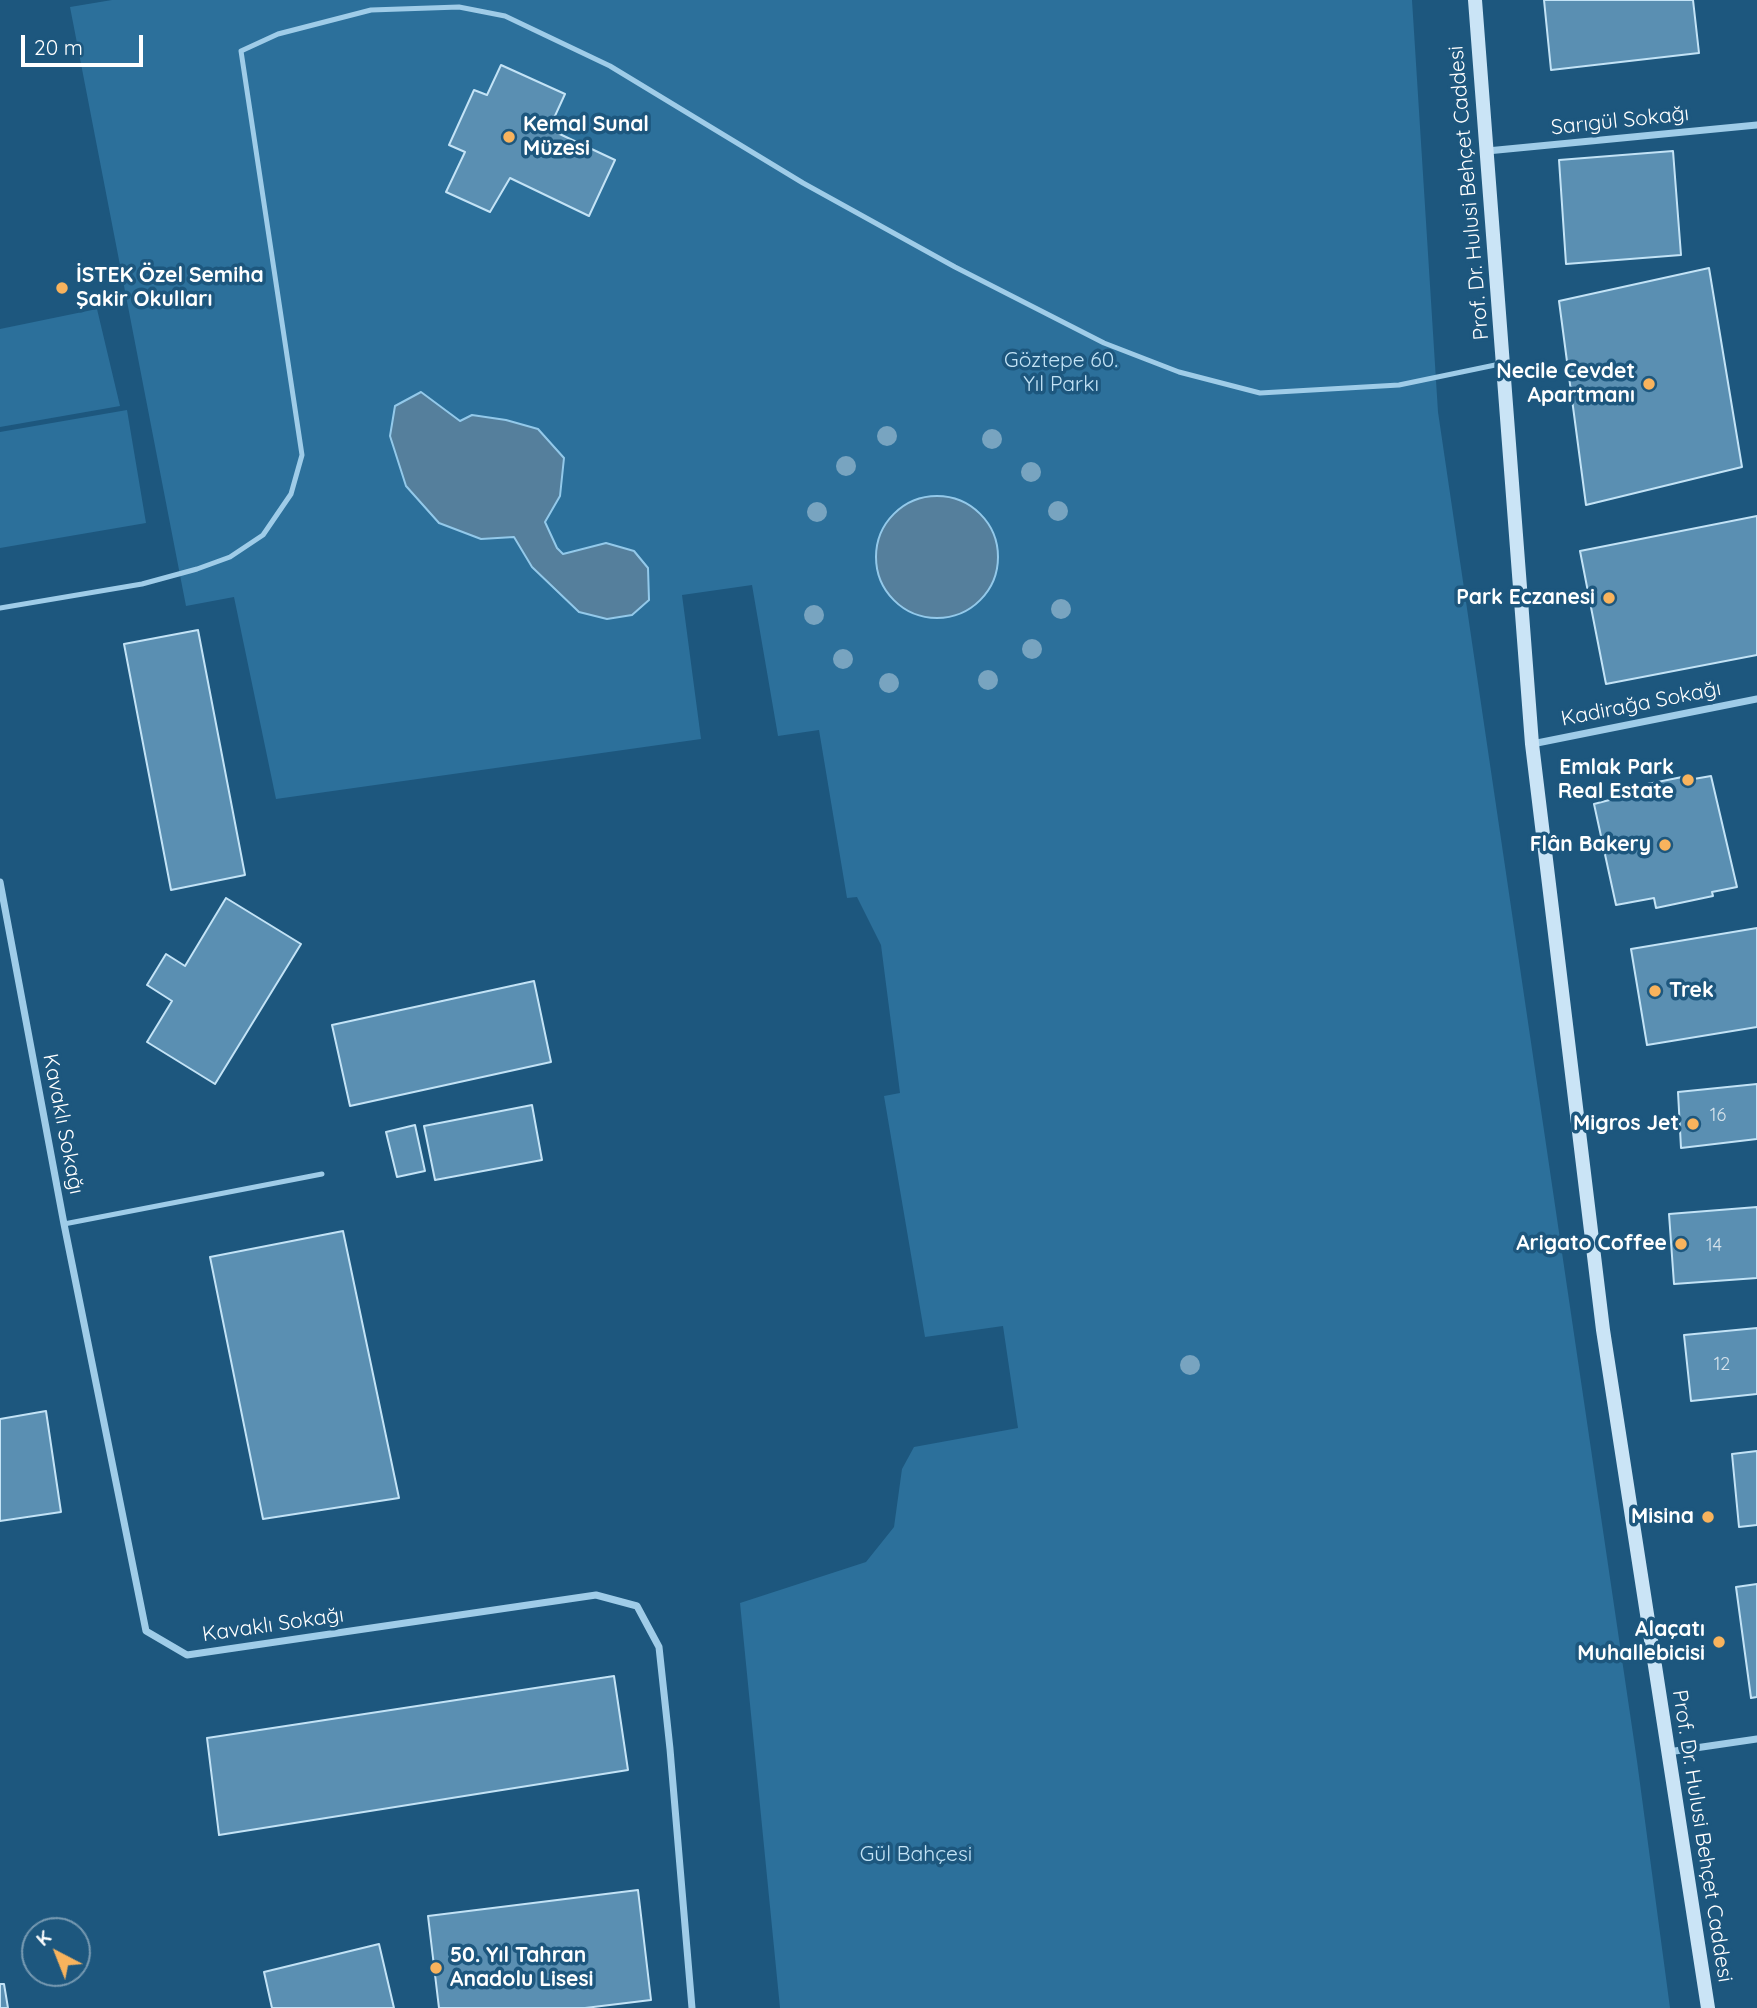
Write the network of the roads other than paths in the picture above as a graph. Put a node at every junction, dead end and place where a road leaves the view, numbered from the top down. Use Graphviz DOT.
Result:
graph roads {
  1 [pos="1475,0"];
  2 [pos="1757,125"];
  3 [pos="1486,151"];
  4 [pos="1504,363"];
  5 [pos="0,608"];
  6 [pos="1757,699"];
  7 [pos="1532,744"];
  8 [pos="0,882"];
  9 [pos="323,1174"];
  10 [pos="64,1224"];
  11 [pos="1757,1739"];
  12 [pos="1667,1752"];
  13 [pos="692,2008"];
  14 [pos="1708,2008"];
  1 -- 3 [label="street, Prof. Dr. Hulusi Behçet Caddesi"];
  2 -- 3 [label="street, Sarıgül Sokağı"];
  3 -- 4 [label="street, Prof. Dr. Hulusi Behçet Caddesi"];
  4 -- 5 [label="lane"];
  4 -- 7 [label="street, Prof. Dr. Hulusi Behçet Caddesi"];
  6 -- 7 [label="street, Kadirağa Sokağı"];
  7 -- 12 [label="street, Prof. Dr. Hulusi Behçet Caddesi"];
  8 -- 10 [label="street, Kavaklı Sokağı"];
  9 -- 10 [label="lane"];
  10 -- 13 [label="street, Kavaklı Sokağı"];
  11 -- 12 [label="street"];
  12 -- 14 [label="street, Prof. Dr. Hulusi Behçet Caddesi"];
}
